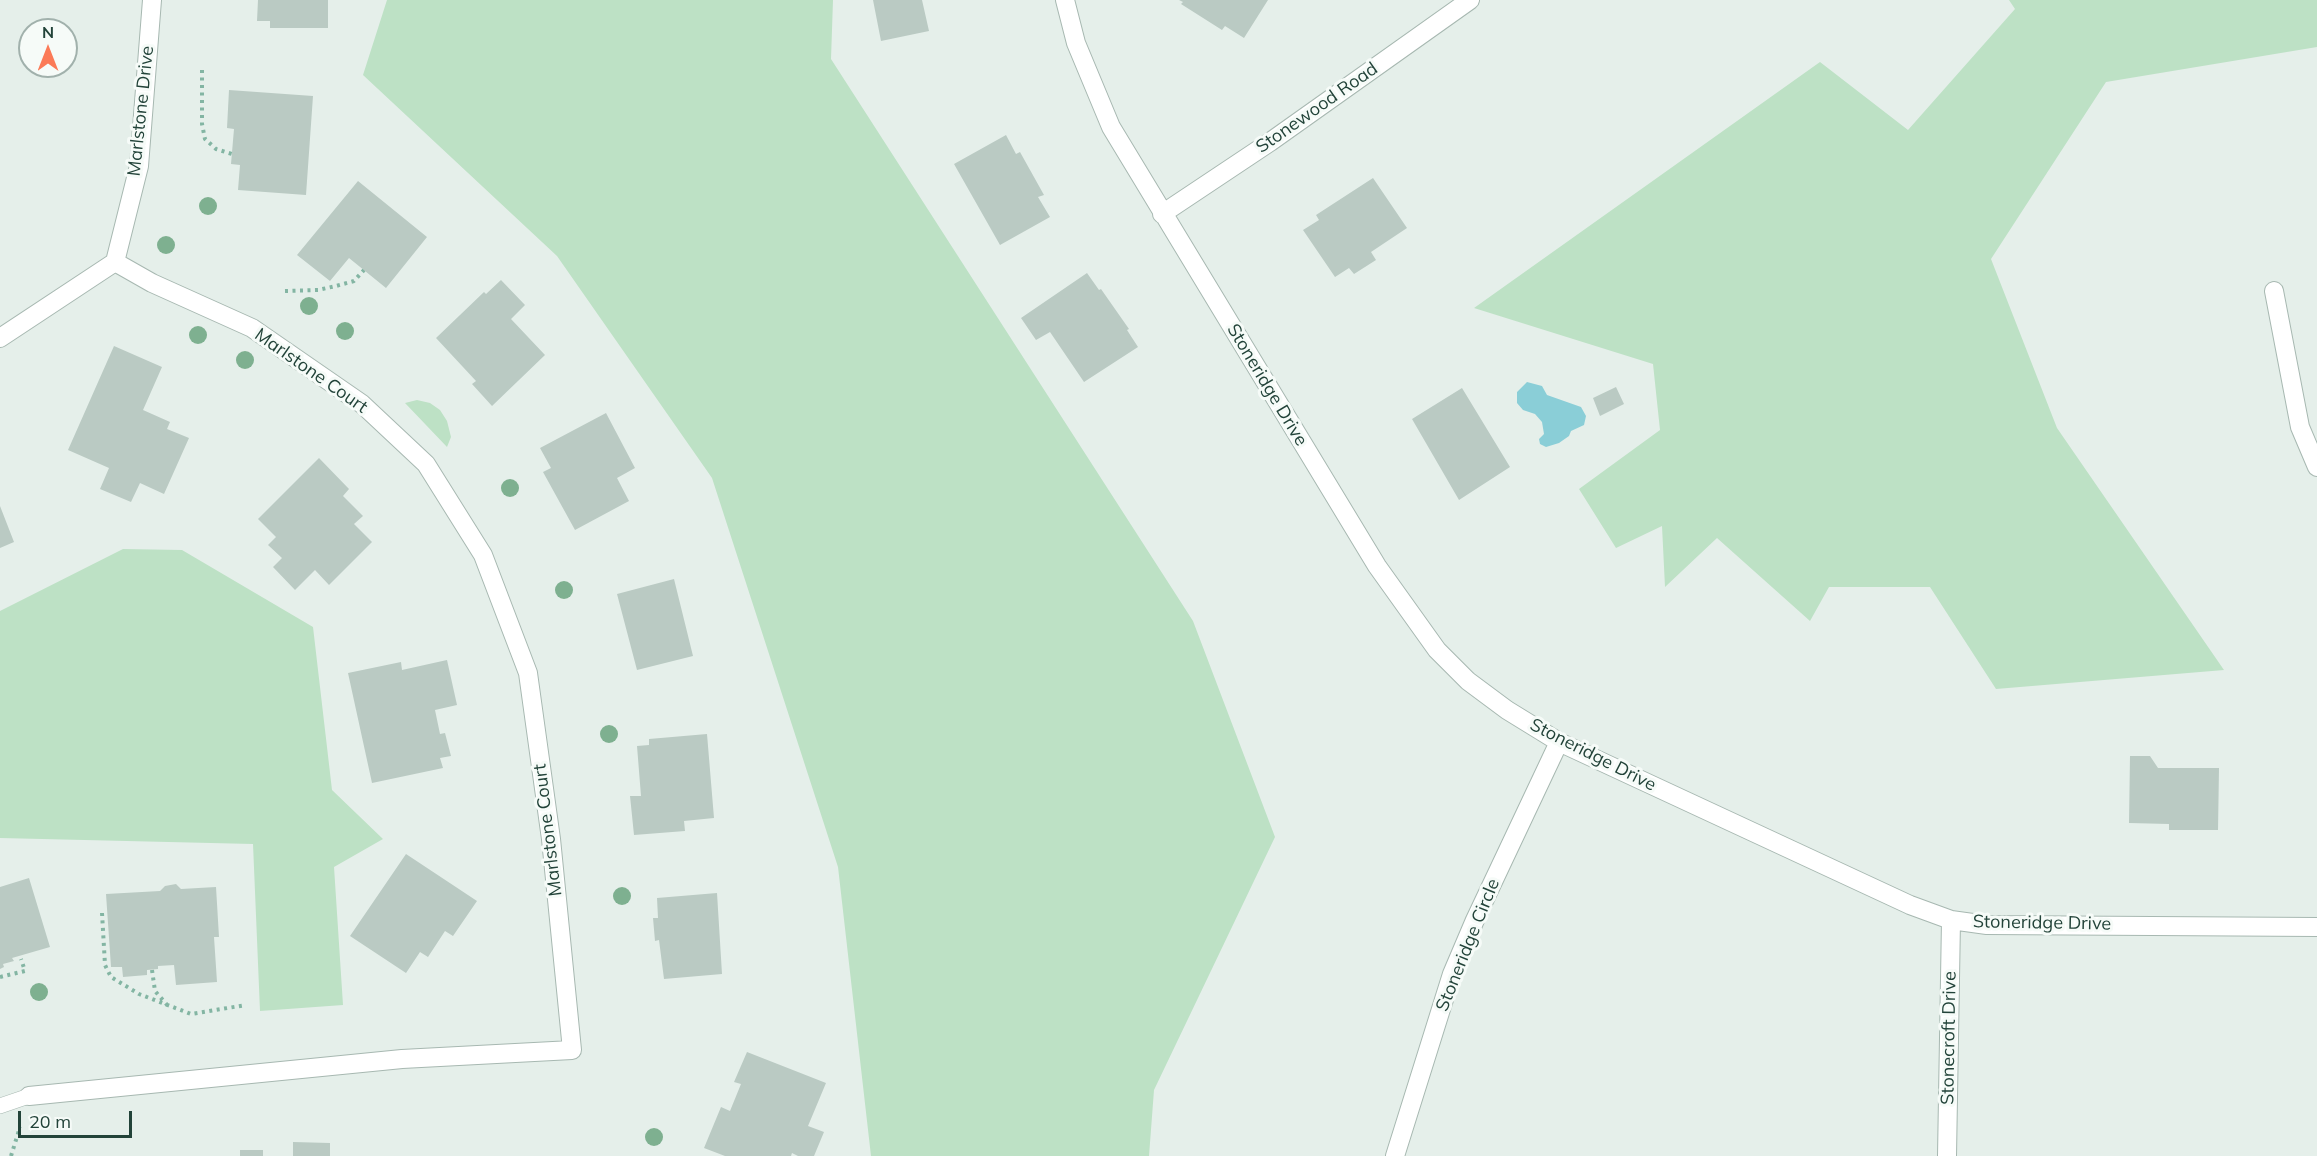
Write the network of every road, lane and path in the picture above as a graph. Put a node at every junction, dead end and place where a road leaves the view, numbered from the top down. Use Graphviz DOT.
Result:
graph roads {
  1 [pos="152,0"];
  2 [pos="1065,0"];
  3 [pos="1470,0"];
  4 [pos="202,70"];
  5 [pos="232,154"];
  6 [pos="1162,214"];
  7 [pos="115,262"];
  8 [pos="364,270"];
  9 [pos="285,291"];
  10 [pos="2274,291"];
  11 [pos="0,338"];
  12 [pos="2317,467"];
  13 [pos="1559,742"];
  14 [pos="102,913"];
  15 [pos="1951,920"];
  16 [pos="2317,927"];
  17 [pos="21,959"];
  18 [pos="152,970"];
  19 [pos="0,977"];
  20 [pos="246,1005"];
  21 [pos="169,1008"];
  22 [pos="29,1096"];
  23 [pos="0,1106"];
  24 [pos="1395,1156"];
  25 [pos="1947,1156"];
  1 -- 7 [label="street, Marlstone Drive"];
  2 -- 6 [label="street, Stoneridge Drive"];
  3 -- 6 [label="street, Stonewood Road"];
  4 -- 5 [label="path"];
  6 -- 13 [label="street, Stoneridge Drive"];
  7 -- 11 [label="street"];
  7 -- 22 [label="street, Marlstone Court"];
  8 -- 9 [label="path"];
  10 -- 12 [label="street"];
  13 -- 15 [label="street, Stoneridge Drive"];
  13 -- 24 [label="street, Stoneridge Circle"];
  14 -- 21 [label="path"];
  15 -- 16 [label="street, Stoneridge Drive"];
  15 -- 25 [label="street, Stonecroft Drive"];
  17 -- 19 [label="path"];
  18 -- 21 [label="path"];
  20 -- 21 [label="path"];
  22 -- 23 [label="lane"];
}
